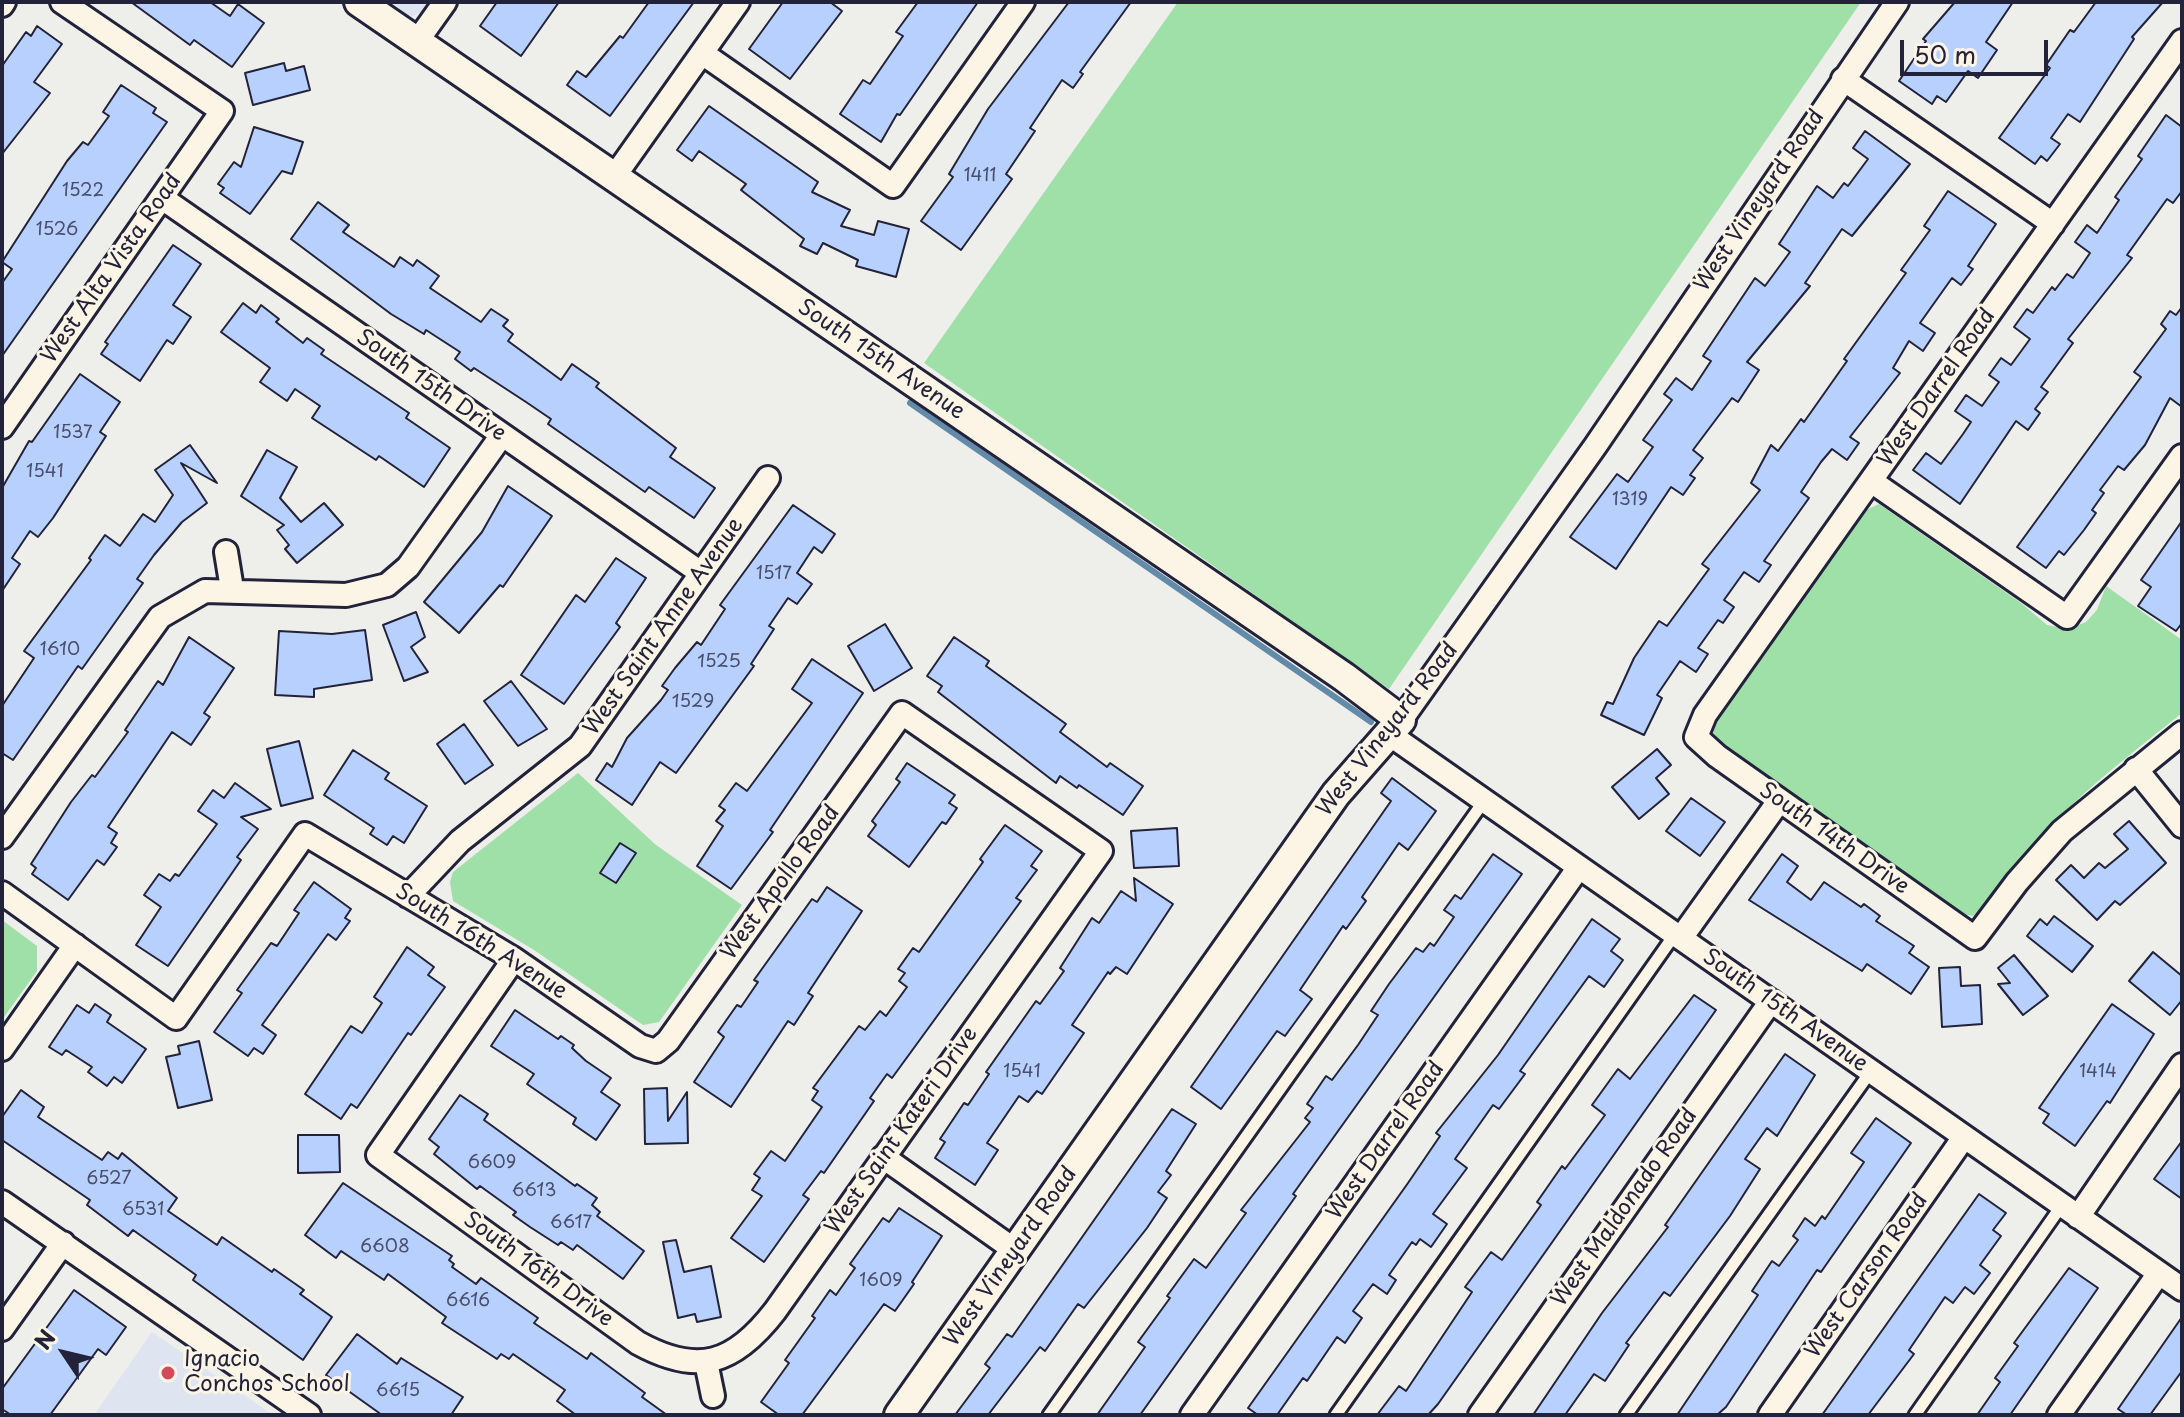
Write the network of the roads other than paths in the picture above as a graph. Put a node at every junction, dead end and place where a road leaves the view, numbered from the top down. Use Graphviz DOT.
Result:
graph roads {
  1 [pos="62,2"];
  2 [pos="359,2"];
  3 [pos="445,2"];
  4 [pos="738,2"];
  5 [pos="1023,2"];
  6 [pos="1897,2"];
  7 [pos="418,40"];
  8 [pos="2182,41"];
  9 [pos="702,53"];
  10 [pos="1843,79"];
  11 [pos="614,177"];
  12 [pos="162,198"];
  13 [pos="2053,224"];
  14 [pos="2,427"];
  15 [pos="502,435"];
  16 [pos="2182,456"];
  17 [pos="768,478"];
  18 [pos="1871,481"];
  19 [pos="226,552"];
  20 [pos="701,573"];
  21 [pos="232,589"];
  22 [pos="1395,727"];
  23 [pos="2182,733"];
  24 [pos="1696,737"];
  25 [pos="2136,769"];
  26 [pos="1484,801"];
  27 [pos="1779,801"];
  28 [pos="2182,826"];
  29 [pos="2,837"];
  30 [pos="1101,851"];
  31 [pos="1579,867"];
  32 [pos="2,893"];
  33 [pos="408,896"];
  34 [pos="1678,936"];
  35 [pos="75,945"];
  36 [pos="514,959"];
  37 [pos="1771,1001"];
  38 [pos="2,1049"];
  39 [pos="656,1051"];
  40 [pos="1871,1071"];
  41 [pos="2178,1078"];
  42 [pos="1964,1137"];
  43 [pos="883,1157"];
  44 [pos="2,1202"];
  45 [pos="2070,1211"];
  46 [pos="63,1243"];
  47 [pos="1016,1251"];
  48 [pos="2159,1273"];
  49 [pos="2182,1289"];
  50 [pos="2,1329"];
  51 [pos="706,1362"];
  52 [pos="713,1396"];
  53 [pos="295,1411"];
  54 [pos="899,1415"];
  55 [pos="1049,1415"];
  56 [pos="1192,1415"];
  57 [pos="1336,1415"];
  58 [pos="1480,1415"];
  59 [pos="1626,1415"];
  60 [pos="1770,1415"];
  61 [pos="1915,1415"];
  62 [pos="2059,1415"];
  1 -- 12 [label="street, West Alta Vista Road"];
  2 -- 7 [label="street, South 15th Avenue"];
  3 -- 7 [label="street"];
  4 -- 9 [label="street"];
  5 -- 9 [label="street"];
  6 -- 10 [label="street, West Vineyard Road"];
  7 -- 11 [label="street, South 15th Avenue"];
  8 -- 13 [label="street, West Darrel Road"];
  9 -- 11 [label="street"];
  10 -- 13 [label="street"];
  10 -- 22 [label="street, West Vineyard Road"];
  11 -- 22 [label="street, South 15th Avenue"];
  12 -- 14 [label="street, West Alta Vista Road"];
  12 -- 15 [label="street, South 15th Drive"];
  13 -- 18 [label="street, West Darrel Road"];
  15 -- 20 [label="street, South 15th Drive"];
  15 -- 21 [label="street"];
  16 -- 18 [label="street"];
  17 -- 20 [label="street, West Saint Anne Avenue"];
  18 -- 24 [label="street, West Darrel Road"];
  19 -- 21 [label="street"];
  20 -- 33 [label="street, West Saint Anne Avenue"];
  21 -- 29 [label="street"];
  22 -- 26 [label="street, South 15th Avenue"];
  22 -- 47 [label="street, West Vineyard Road"];
  23 -- 25 [label="street"];
  24 -- 27 [label="street, South 14th Drive"];
  25 -- 27 [label="street, South 14th Drive"];
  25 -- 28 [label="street"];
  26 -- 31 [label="street, South 15th Avenue"];
  26 -- 55 [label="lane"];
  27 -- 34 [label="street"];
  30 -- 39 [label="street, West Apollo Road"];
  30 -- 43 [label="street, West Saint Kateri Drive"];
  31 -- 34 [label="street, South 15th Avenue"];
  31 -- 56 [label="street, West Darrel Road"];
  32 -- 35 [label="street"];
  33 -- 35 [label="street, South 16th Avenue"];
  33 -- 36 [label="street, South 16th Avenue"];
  34 -- 37 [label="street, South 15th Avenue"];
  34 -- 57 [label="lane"];
  35 -- 38 [label="street"];
  36 -- 39 [label="street, South 16th Avenue"];
  36 -- 51 [label="street, South 16th Drive"];
  37 -- 40 [label="street, South 15th Avenue"];
  37 -- 58 [label="street, West Maldonado Road"];
  40 -- 42 [label="street, South 15th Avenue"];
  40 -- 59 [label="lane"];
  41 -- 45 [label="street"];
  42 -- 45 [label="street, South 15th Avenue"];
  42 -- 60 [label="street, West Carson Road"];
  43 -- 47 [label="street"];
  43 -- 51 [label="street, West Saint Kateri Drive"];
  44 -- 46 [label="street"];
  45 -- 48 [label="street, South 15th Avenue"];
  45 -- 61 [label="lane"];
  46 -- 50 [label="street"];
  46 -- 53 [label="street"];
  47 -- 54 [label="street, West Vineyard Road"];
  48 -- 49 [label="street, South 15th Avenue"];
  48 -- 62 [label="street"];
  51 -- 52 [label="street"];
}
